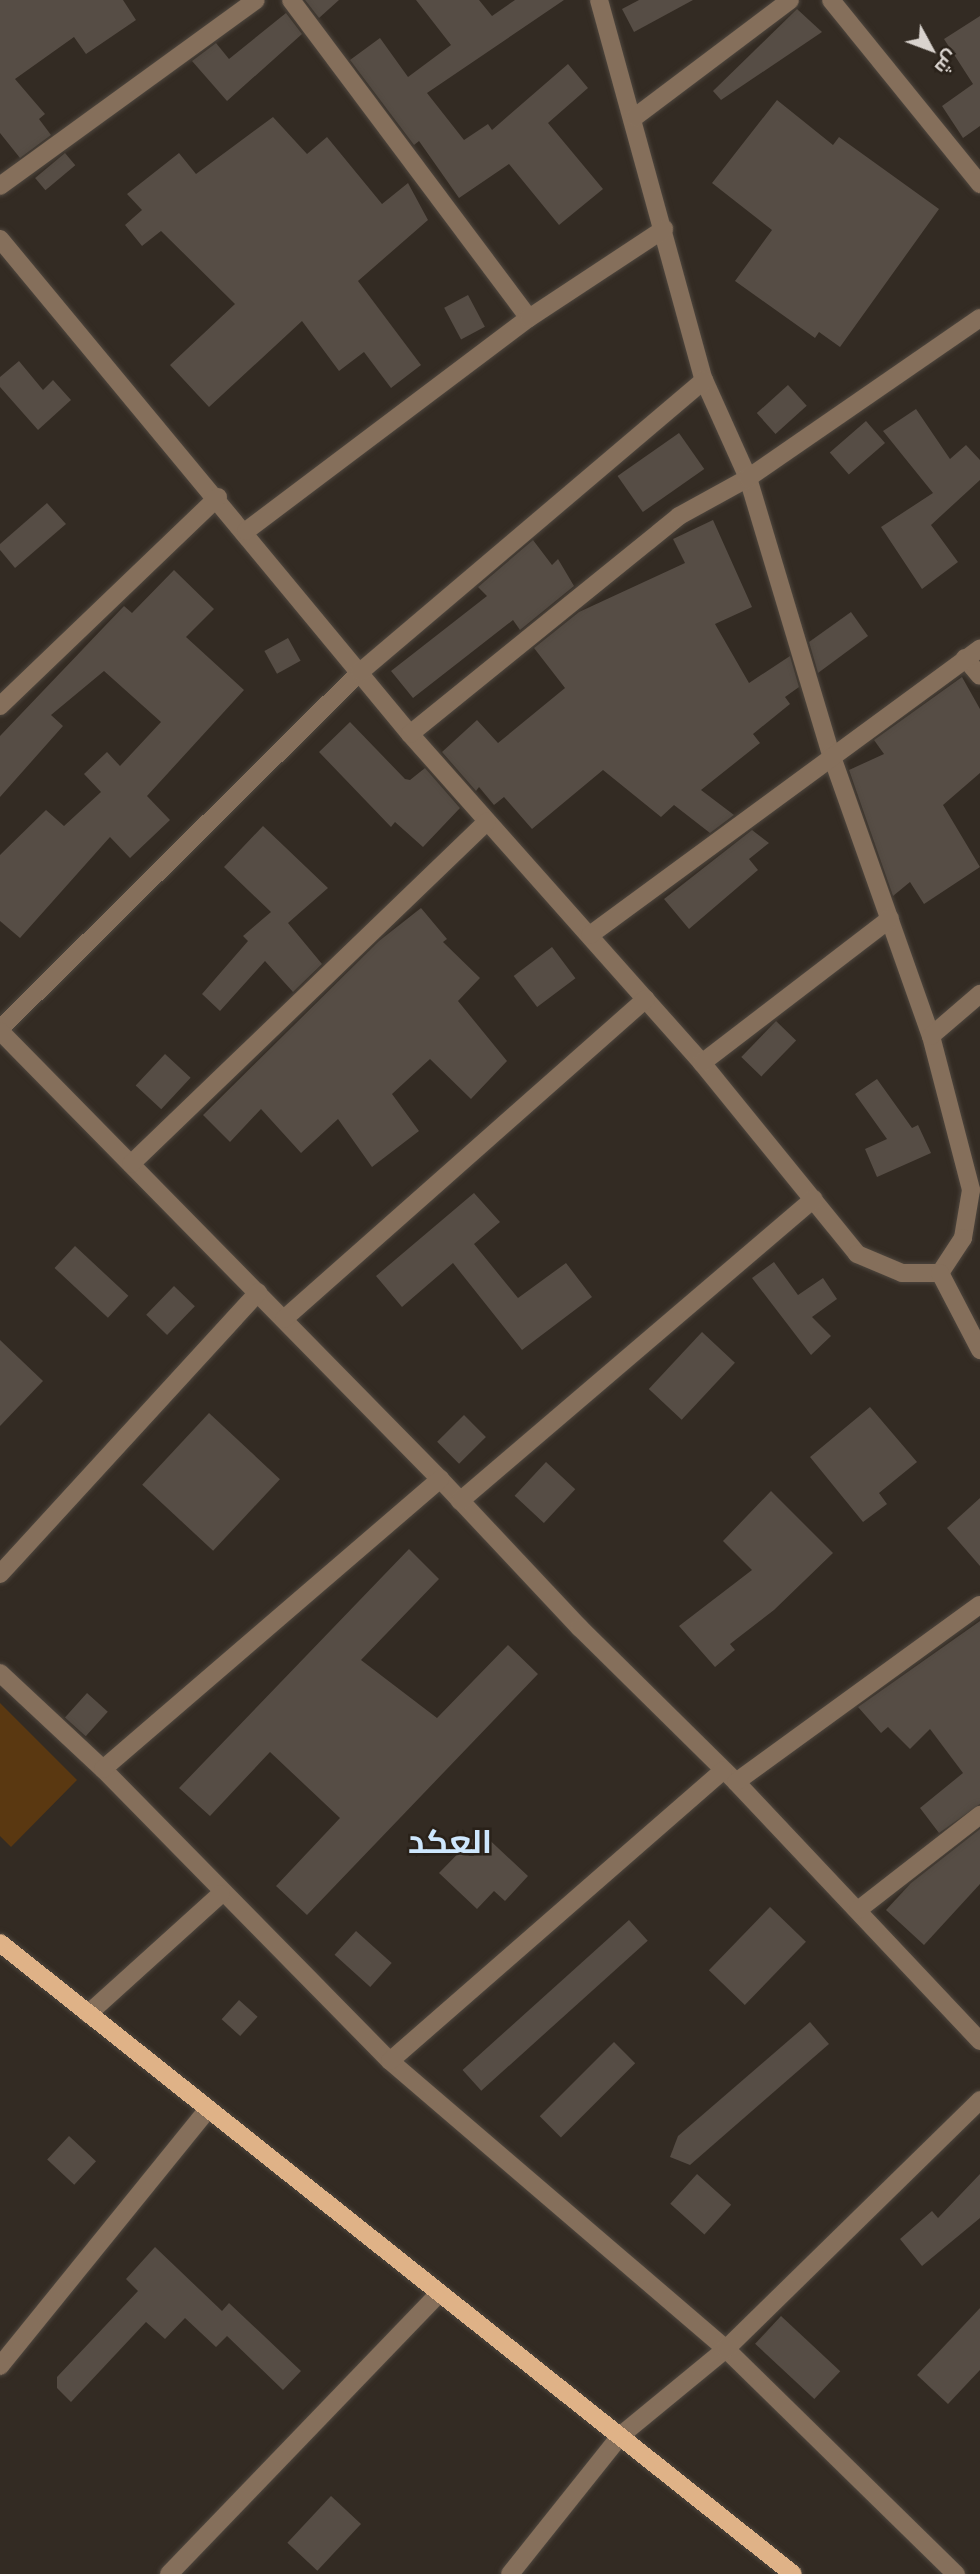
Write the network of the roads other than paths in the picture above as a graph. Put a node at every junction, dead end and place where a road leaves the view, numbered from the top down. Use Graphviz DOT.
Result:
graph roads {
  1 [pos="256,0"];
  2 [pos="291,0"];
  3 [pos="599,0"];
  4 [pos="790,0"];
  5 [pos="831,0"];
  6 [pos="635,117"];
  7 [pos="980,184"];
  8 [pos="0,186"];
  9 [pos="664,229"];
  10 [pos="0,239"];
  11 [pos="529,318"];
  12 [pos="980,318"];
  13 [pos="705,380"];
  14 [pos="748,478"];
  15 [pos="218,497"];
  16 [pos="246,531"];
  17 [pos="980,648"];
  18 [pos="965,659"];
  19 [pos="360,672"];
  20 [pos="980,676"];
  21 [pos="0,706"];
  22 [pos="410,734"];
  23 [pos="831,754"];
  24 [pos="487,821"];
  25 [pos="890,919"];
  26 [pos="590,935"];
  27 [pos="980,995"];
  28 [pos="646,999"];
  29 [pos="0,1030"];
  30 [pos="931,1036"];
  31 [pos="702,1063"];
  32 [pos="131,1164"];
  33 [pos="813,1199"];
  34 [pos="940,1273"];
  35 [pos="258,1292"];
  36 [pos="284,1319"];
  37 [pos="980,1350"];
  38 [pos="440,1479"];
  39 [pos="460,1501"];
  40 [pos="0,1574"];
  41 [pos="980,1605"];
  42 [pos="0,1673"];
  43 [pos="103,1769"];
  44 [pos="730,1776"];
  45 [pos="980,1815"];
  46 [pos="221,1894"];
  47 [pos="858,1910"];
  48 [pos="0,1943"];
  49 [pos="88,2014"];
  50 [pos="980,2041"];
  51 [pos="390,2061"];
  52 [pos="980,2100"];
  53 [pos="208,2109"];
  54 [pos="439,2293"];
  55 [pos="726,2348"];
  56 [pos="0,2366"];
  57 [pos="620,2436"];
  58 [pos="169,2574"];
  59 [pos="510,2574"];
  60 [pos="793,2574"];
  61 [pos="956,2574"];
  1 -- 8 [label="street"];
  2 -- 11 [label="street"];
  3 -- 6 [label="street"];
  4 -- 6 [label="street"];
  5 -- 7 [label="street"];
  6 -- 9 [label="street"];
  9 -- 11 [label="street"];
  9 -- 13 [label="street"];
  10 -- 15 [label="street"];
  11 -- 16 [label="street"];
  12 -- 14 [label="street"];
  13 -- 14 [label="street"];
  13 -- 19 [label="street"];
  14 -- 22 [label="street"];
  14 -- 23 [label="street"];
  15 -- 16 [label="street"];
  15 -- 21 [label="street"];
  16 -- 19 [label="street"];
  17 -- 18 [label="street"];
  18 -- 20 [label="street"];
  18 -- 23 [label="street"];
  19 -- 22 [label="street"];
  19 -- 29 [label="street"];
  22 -- 24 [label="street"];
  23 -- 25 [label="street"];
  23 -- 26 [label="street"];
  24 -- 26 [label="street"];
  24 -- 32 [label="street"];
  25 -- 30 [label="street"];
  25 -- 31 [label="street"];
  26 -- 28 [label="street"];
  27 -- 30 [label="street"];
  28 -- 31 [label="street"];
  28 -- 36 [label="street"];
  29 -- 32 [label="street"];
  30 -- 34 [label="street"];
  31 -- 33 [label="street"];
  32 -- 35 [label="street"];
  33 -- 34 [label="street"];
  33 -- 39 [label="street"];
  34 -- 37 [label="street"];
  35 -- 36 [label="street"];
  35 -- 40 [label="street"];
  36 -- 38 [label="street"];
  38 -- 39 [label="street"];
  38 -- 43 [label="street"];
  39 -- 44 [label="street"];
  41 -- 44 [label="street"];
  42 -- 43 [label="street"];
  43 -- 46 [label="street"];
  44 -- 47 [label="street"];
  44 -- 51 [label="street"];
  45 -- 47 [label="street"];
  46 -- 49 [label="street"];
  46 -- 51 [label="street"];
  47 -- 50 [label="street"];
  48 -- 49 [label="main road"];
  49 -- 53 [label="main road"];
  51 -- 55 [label="street"];
  52 -- 55 [label="street"];
  53 -- 54 [label="main road"];
  53 -- 56 [label="street"];
  54 -- 57 [label="main road"];
  54 -- 58 [label="street"];
  55 -- 57 [label="street"];
  55 -- 61 [label="street"];
  57 -- 59 [label="street"];
  57 -- 60 [label="main road"];
}
